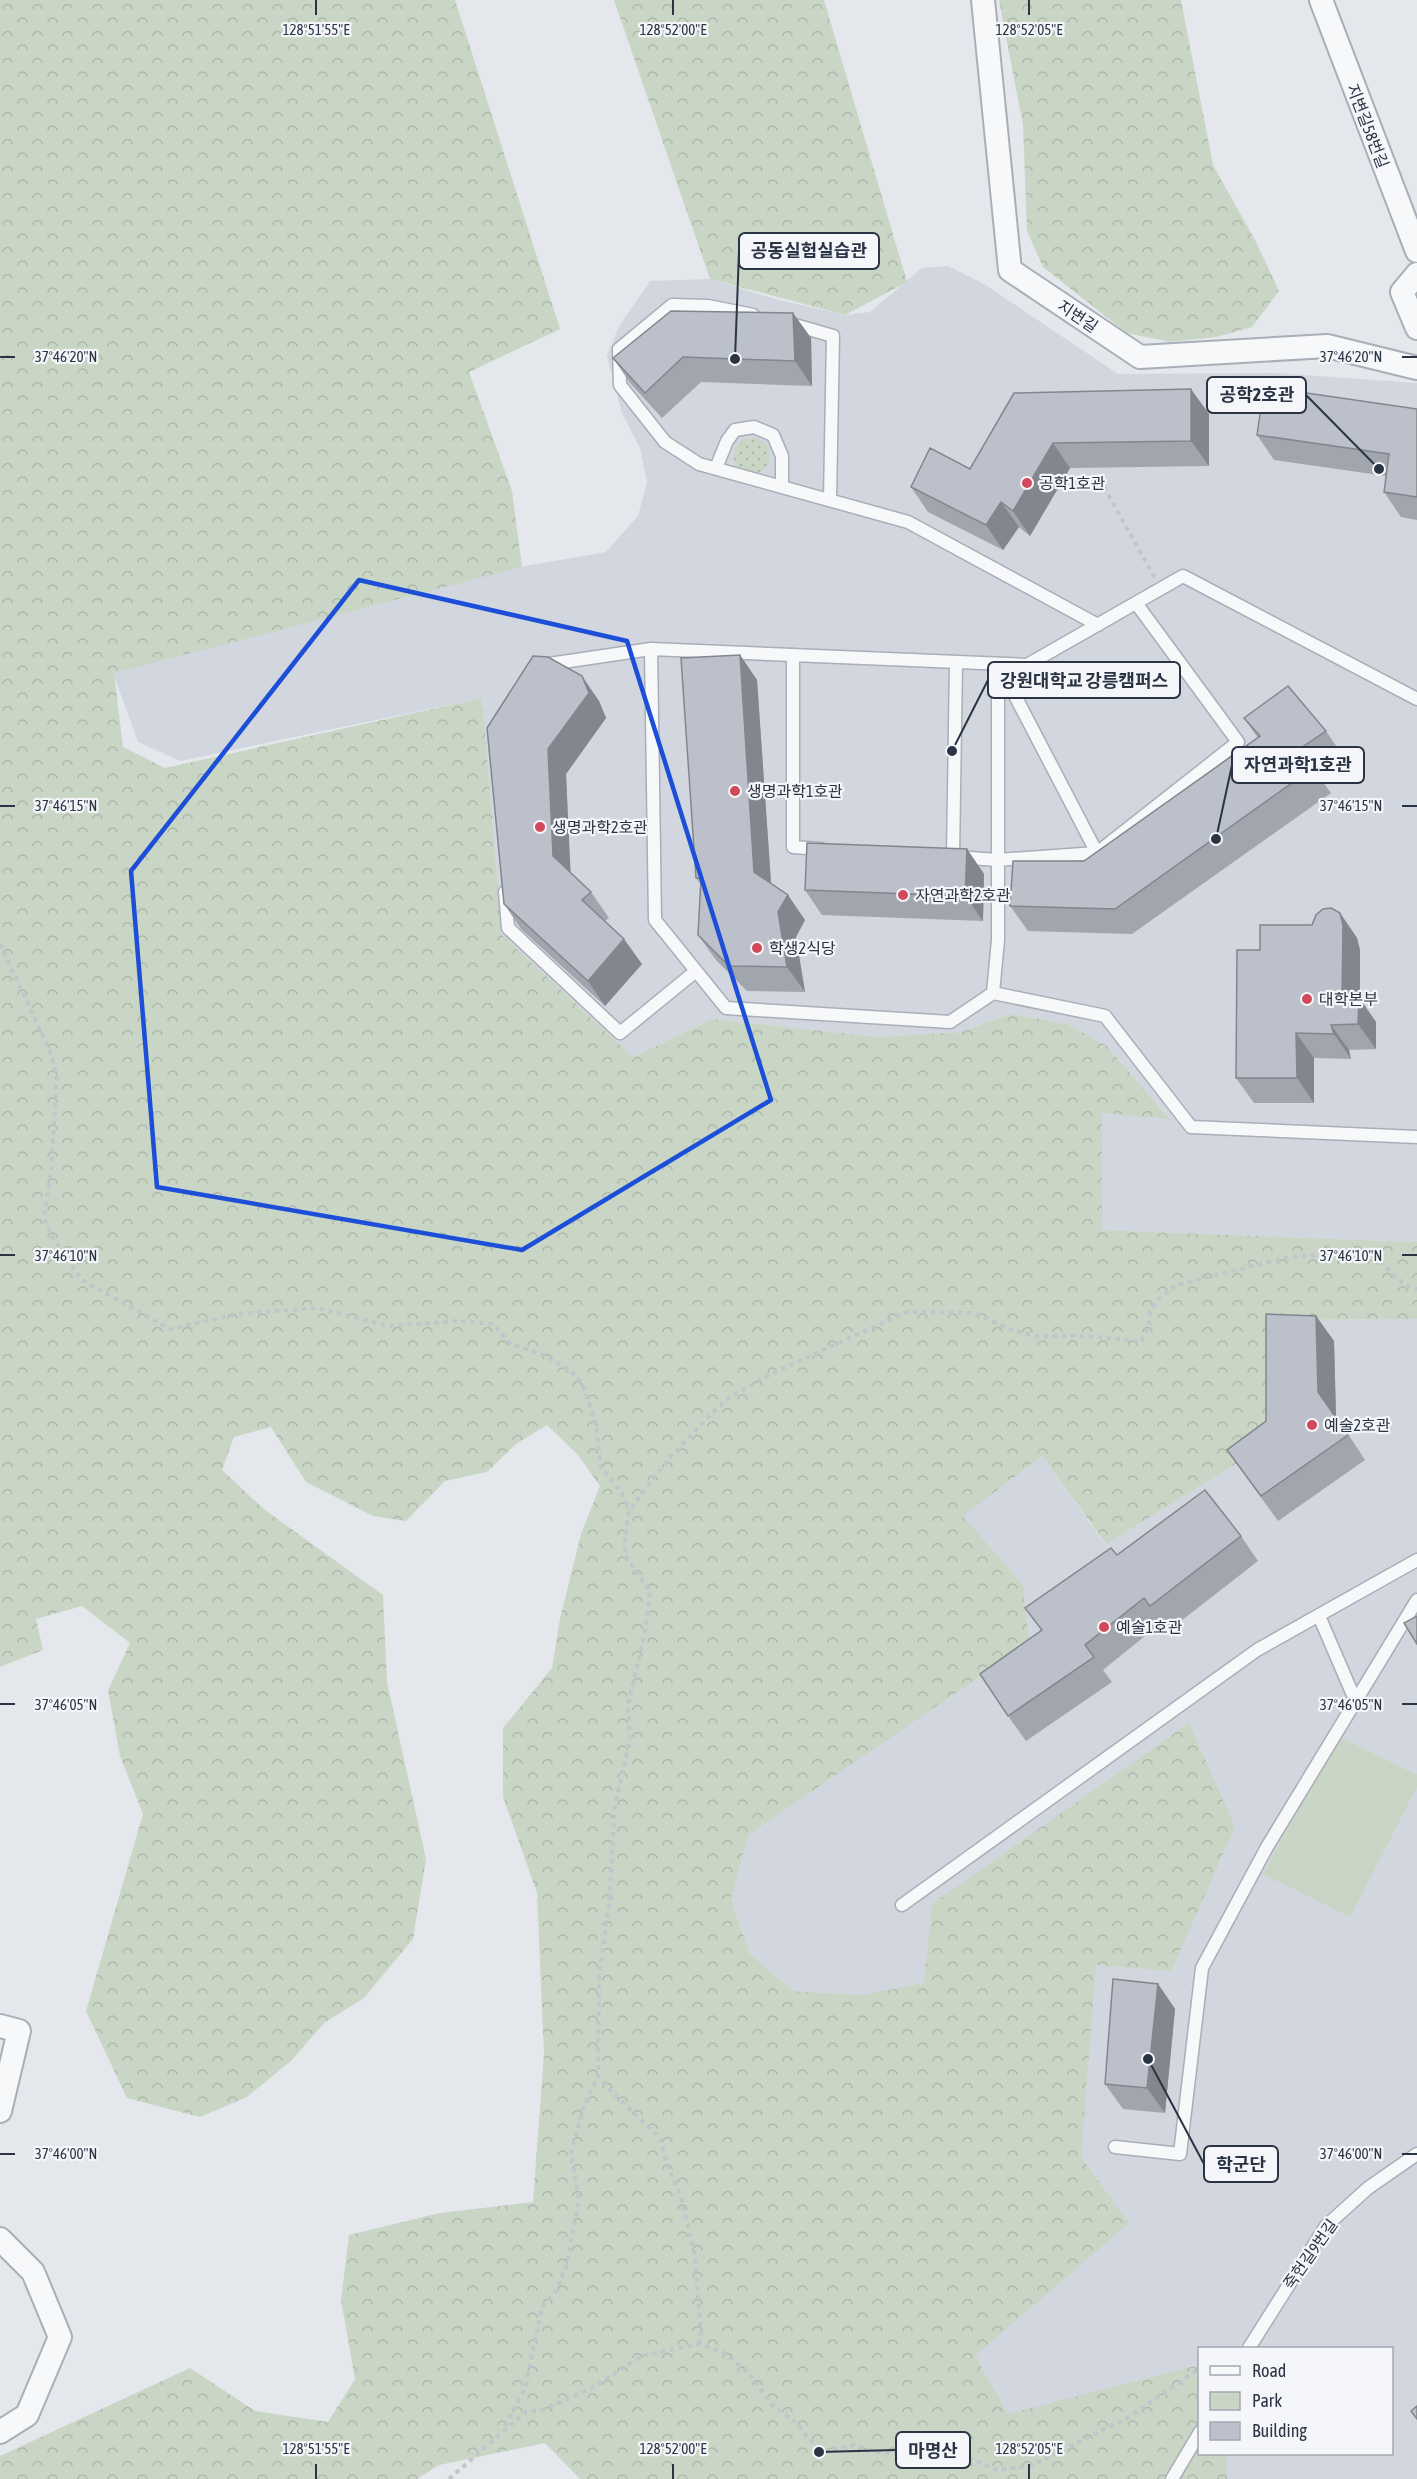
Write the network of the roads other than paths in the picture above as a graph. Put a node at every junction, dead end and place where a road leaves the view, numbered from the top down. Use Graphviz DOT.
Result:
graph roads {
  1 [pos="983,0"];
  2 [pos="1321,0"];
  3 [pos="1417,250"];
  4 [pos="1417,274"];
  5 [pos="1417,328"];
  6 [pos="1417,368"];
  7 [pos="716,468"];
  8 [pos="782,487"];
  9 [pos="830,500"];
  10 [pos="1136,603"];
  11 [pos="1098,624"];
  12 [pos="651,649"];
  13 [pos="793,655"];
  14 [pos="956,662"];
  15 [pos="998,664"];
  16 [pos="532,680"];
  17 [pos="1417,699"];
  18 [pos="839,850"];
  19 [pos="1097,852"];
  20 [pos="997,860"];
  21 [pos="504,882"];
  22 [pos="696,971"];
  23 [pos="993,993"];
  24 [pos="1417,1137"];
  25 [pos="1417,1560"];
  26 [pos="1417,1600"];
  27 [pos="1319,1616"];
  28 [pos="1356,1702"];
  29 [pos="902,1905"];
  30 [pos="0,2026"];
  31 [pos="0,2111"];
  32 [pos="1115,2147"];
  33 [pos="1417,2154"];
  34 [pos="0,2239"];
  35 [pos="1250,2347"];
  36 [pos="0,2432"];
  37 [pos="1198,2435"];
  38 [pos="1172,2479"];
  1 -- 6 [label="street, 지변길"];
  2 -- 3 [label="street, 지변길58번길"];
  4 -- 5 [label="street"];
  7 -- 8 [label="lane"];
  7 -- 8 [label="lane"];
  7 -- 9 [label="lane"];
  8 -- 9 [label="lane"];
  9 -- 11 [label="lane"];
  10 -- 11 [label="lane"];
  10 -- 17 [label="lane"];
  10 -- 19 [label="lane"];
  11 -- 15 [label="lane"];
  12 -- 13 [label="lane"];
  12 -- 16 [label="lane"];
  12 -- 22 [label="lane"];
  13 -- 14 [label="lane"];
  13 -- 18 [label="lane"];
  14 -- 15 [label="lane"];
  14 -- 20 [label="lane"];
  15 -- 19 [label="lane"];
  15 -- 20 [label="lane"];
  19 -- 20 [label="lane"];
  20 -- 23 [label="lane"];
  21 -- 22 [label="lane"];
  22 -- 23 [label="lane"];
  23 -- 24 [label="lane"];
  25 -- 27 [label="lane"];
  26 -- 28 [label="lane"];
  27 -- 28 [label="lane"];
  27 -- 29 [label="lane"];
  28 -- 32 [label="lane"];
  30 -- 31 [label="street"];
  33 -- 35 [label="lane, 죽헌길9번길"];
  34 -- 36 [label="street"];
  37 -- 38 [label="lane"];
}
